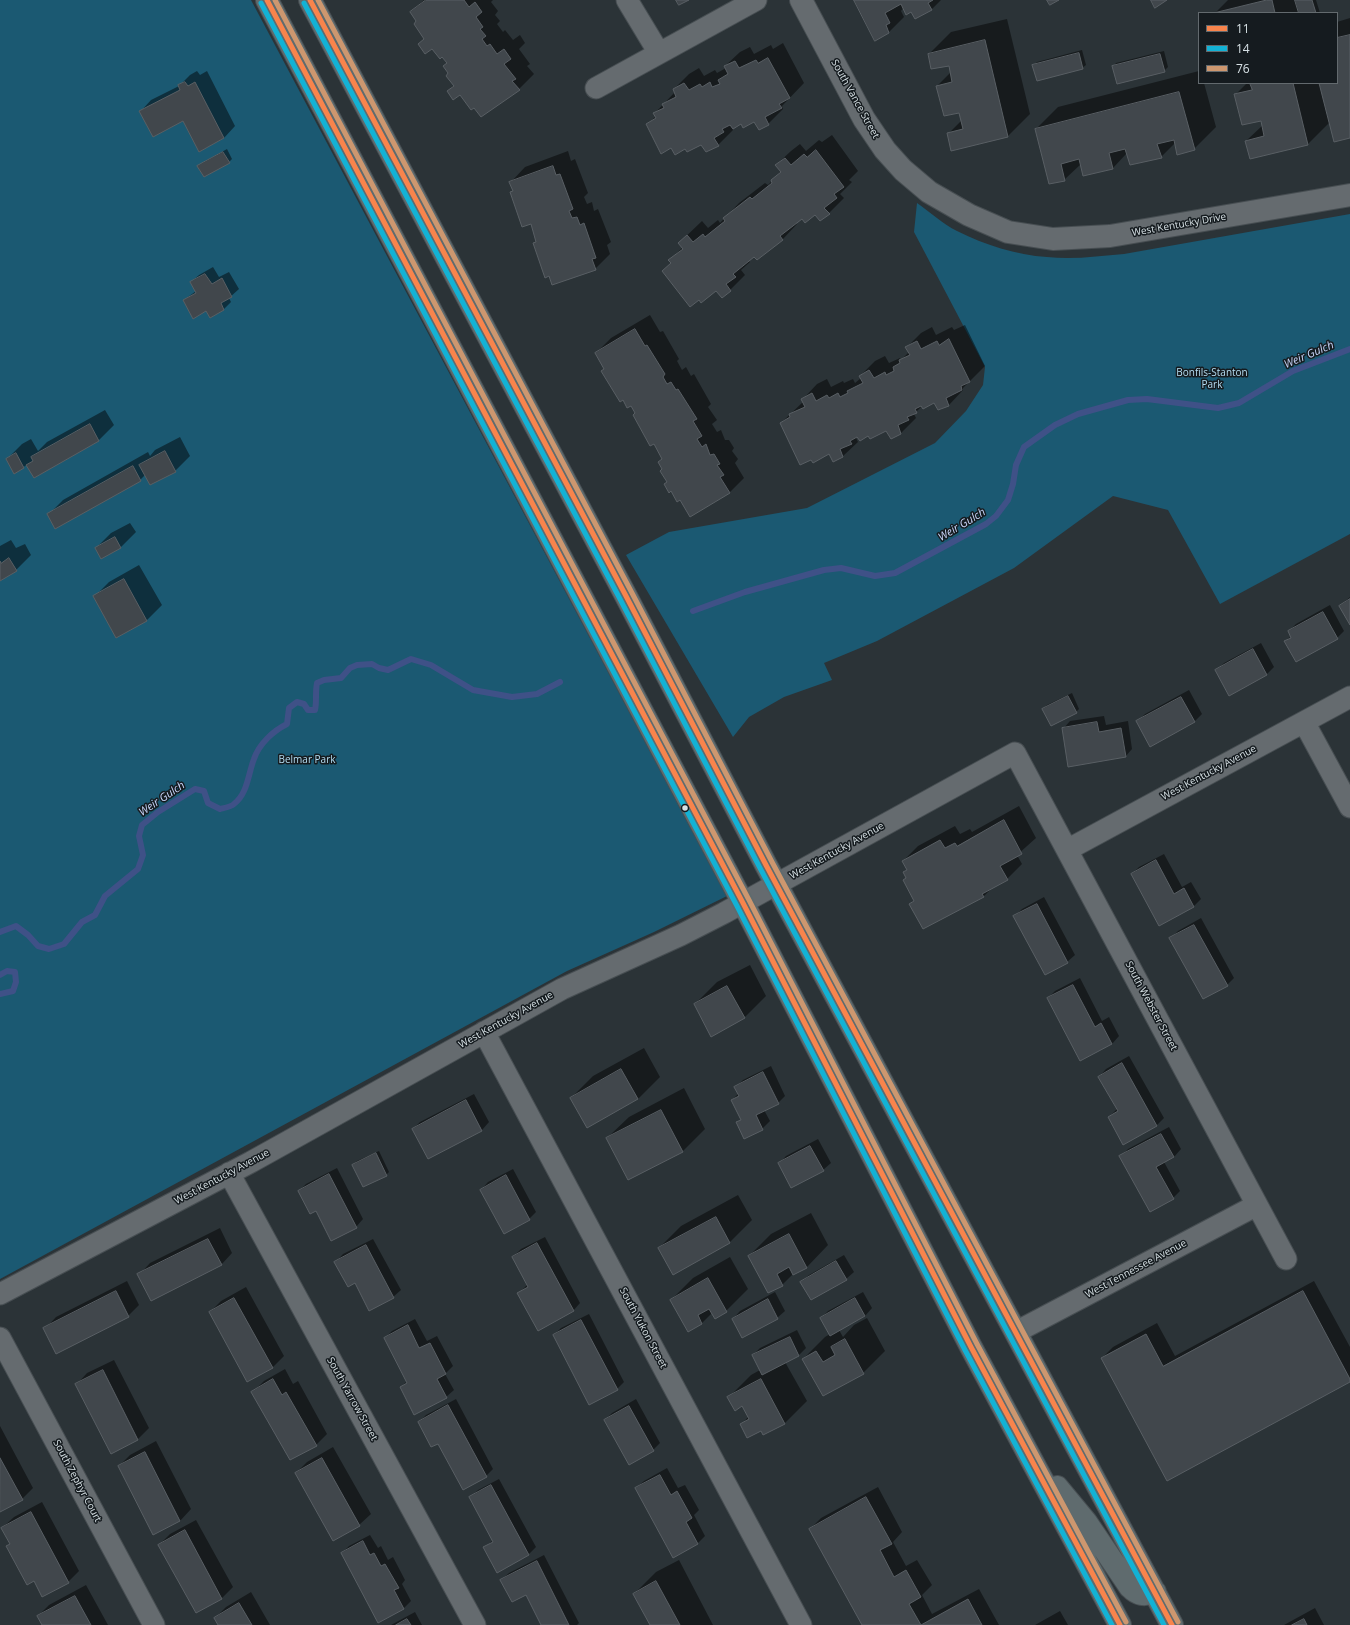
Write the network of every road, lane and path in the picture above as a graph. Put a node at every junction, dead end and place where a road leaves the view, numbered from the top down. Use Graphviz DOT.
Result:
graph roads {
  1 [pos="267,0"];
  2 [pos="310,0"];
  3 [pos="627,0"];
  4 [pos="756,0"];
  5 [pos="801,0"];
  6 [pos="659,53"];
  7 [pos="596,88"];
  8 [pos="1350,195"];
  9 [pos="1008,232"];
  10 [pos="1350,697"];
  11 [pos="1304,722"];
  12 [pos="1015,754"];
  13 [pos="1350,807"];
  14 [pos="1067,850"];
  15 [pos="776,884"];
  16 [pos="743,903"];
  17 [pos="484,1032"];
  18 [pos="229,1173"];
  19 [pos="1257,1205"];
  20 [pos="1286,1259"];
  21 [pos="0,1294"];
  22 [pos="1016,1332"];
  23 [pos="0,1338"];
  24 [pos="1026,1451"];
  25 [pos="1155,1592"];
  26 [pos="154,1625"];
  27 [pos="475,1625"];
  28 [pos="801,1625"];
  29 [pos="1120,1625"];
  30 [pos="1172,1625"];
  1 -- 16 [label="main road"];
  2 -- 15 [label="main road"];
  3 -- 6 [label="street"];
  4 -- 6 [label="street"];
  5 -- 9 [label="street, South Vance Street"];
  6 -- 7 [label="street"];
  8 -- 9 [label="street, West Kentucky Drive"];
  10 -- 11 [label="street, West Kentucky Avenue"];
  11 -- 13 [label="street"];
  11 -- 14 [label="street, West Kentucky Avenue"];
  12 -- 14 [label="street, South Webster Street"];
  12 -- 15 [label="street, West Kentucky Avenue"];
  14 -- 19 [label="street, South Webster Street"];
  15 -- 16 [label="street, West Kentucky Avenue"];
  15 -- 22 [label="main road"];
  16 -- 17 [label="street, West Kentucky Avenue"];
  16 -- 24 [label="main road"];
  17 -- 18 [label="street, West Kentucky Avenue"];
  17 -- 28 [label="street, South Yukon Street"];
  18 -- 21 [label="street, West Kentucky Avenue"];
  18 -- 27 [label="street, South Yarrow Street"];
  19 -- 20 [label="street, South Webster Street"];
  19 -- 22 [label="street, West Tennessee Avenue"];
  22 -- 25 [label="main road"];
  23 -- 26 [label="street, South Zephyr Court"];
  24 -- 25 [label="main road"];
  24 -- 29 [label="main road"];
  25 -- 30 [label="main road"];
}
